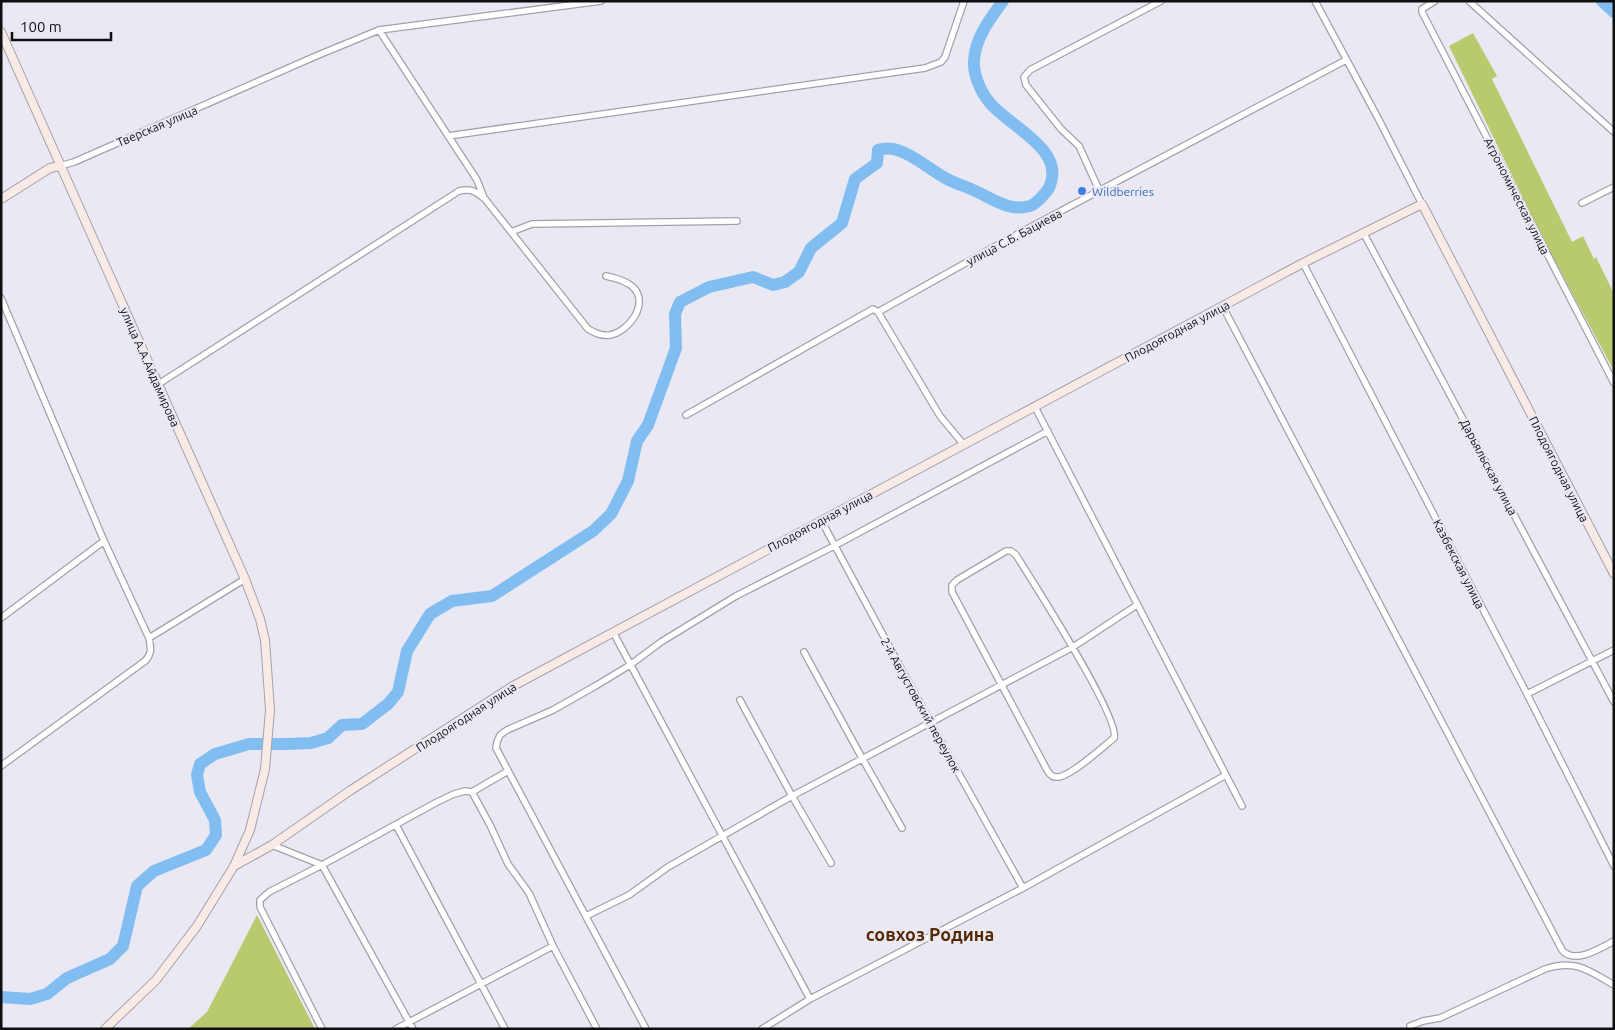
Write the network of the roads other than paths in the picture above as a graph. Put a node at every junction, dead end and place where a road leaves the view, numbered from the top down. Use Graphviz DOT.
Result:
graph roads {
  1 [pos="601,1"];
  2 [pos="964,1"];
  3 [pos="1160,1"];
  4 [pos="1315,1"];
  5 [pos="1435,1"];
  6 [pos="1469,1"];
  7 [pos="379,30"];
  8 [pos="1,32"];
  9 [pos="1346,60"];
  10 [pos="1614,132"];
  11 [pos="448,136"];
  12 [pos="60,166"];
  13 [pos="1614,187"];
  14 [pos="1099,190"];
  15 [pos="1,199"];
  16 [pos="485,199"];
  17 [pos="1582,203"];
  18 [pos="1422,204"];
  19 [pos="737,221"];
  20 [pos="511,232"];
  21 [pos="1363,232"];
  22 [pos="1303,263"];
  23 [pos="606,276"];
  24 [pos="1,298"];
  25 [pos="1223,306"];
  26 [pos="878,312"];
  27 [pos="1614,383"];
  28 [pos="157,384"];
  29 [pos="1035,407"];
  30 [pos="686,415"];
  31 [pos="1048,431"];
  32 [pos="964,445"];
  33 [pos="821,520"];
  34 [pos="104,541"];
  35 [pos="834,546"];
  36 [pos="1614,574"];
  37 [pos="245,579"];
  38 [pos="1137,605"];
  39 [pos="1,618"];
  40 [pos="613,632"];
  41 [pos="150,638"];
  42 [pos="1073,647"];
  43 [pos="1614,650"];
  44 [pos="804,652"];
  45 [pos="1592,661"];
  46 [pos="630,665"];
  47 [pos="1001,685"];
  48 [pos="1527,694"];
  49 [pos="740,700"];
  50 [pos="1614,702"];
  51 [pos="930,722"];
  52 [pos="862,758"];
  53 [pos="1,766"];
  54 [pos="508,770"];
  55 [pos="1226,775"];
  56 [pos="472,792"];
  57 [pos="792,796"];
  58 [pos="1242,806"];
  59 [pos="396,825"];
  60 [pos="902,828"];
  61 [pos="722,837"];
  62 [pos="272,846"];
  63 [pos="830,863"];
  64 [pos="322,865"];
  65 [pos="234,866"];
  66 [pos="1614,866"];
  67 [pos="1023,888"];
  68 [pos="586,916"];
  69 [pos="1614,941"];
  70 [pos="552,946"];
  71 [pos="481,984"];
  72 [pos="1614,984"];
  73 [pos="810,999"];
  74 [pos="409,1022"];
  75 [pos="1410,1026"];
  76 [pos="105,1029"];
  77 [pos="322,1029"];
  78 [pos="396,1029"];
  79 [pos="413,1029"];
  80 [pos="504,1029"];
  81 [pos="597,1029"];
  82 [pos="646,1029"];
  83 [pos="762,1029"];
  1 -- 7 [label="street, Тверская улица"];
  2 -- 11 [label="street"];
  3 -- 14 [label="street"];
  4 -- 9 [label="street, Плодоягодная улица"];
  5 -- 27 [label="street, Агрономическая улица"];
  6 -- 10 [label="street"];
  7 -- 11 [label="street"];
  7 -- 12 [label="street, Тверская улица"];
  8 -- 12 [label="street, улица А.А.Айдамирова"];
  9 -- 14 [label="street, улица С.Б. Бациева"];
  9 -- 18 [label="street, Плодоягодная улица"];
  11 -- 16 [label="street"];
  12 -- 15 [label="street, Тверская улица"];
  12 -- 28 [label="street, улица А.А.Айдамирова"];
  13 -- 17 [label="street"];
  14 -- 26 [label="street, улица С.Б. Бациева"];
  16 -- 20 [label="street"];
  16 -- 28 [label="street"];
  18 -- 21 [label="street, Плодоягодная улица"];
  18 -- 36 [label="street, Плодоягодная улица"];
  19 -- 20 [label="street"];
  20 -- 23 [label="street"];
  21 -- 22 [label="street, Плодоягодная улица"];
  21 -- 45 [label="street, Дарьяльская улица"];
  22 -- 25 [label="street, Плодоягодная улица"];
  22 -- 48 [label="street, Казбекская улица"];
  24 -- 34 [label="street"];
  25 -- 29 [label="street, Плодоягодная улица"];
  25 -- 69 [label="street"];
  26 -- 30 [label="street, улица С.Б. Бациева"];
  26 -- 32 [label="street"];
  28 -- 37 [label="street, улица А.А.Айдамирова"];
  29 -- 31 [label="street"];
  29 -- 32 [label="street, Плодоягодная улица"];
  31 -- 35 [label="street"];
  31 -- 38 [label="street"];
  32 -- 33 [label="street, Плодоягодная улица"];
  33 -- 35 [label="street, 2-й Августовский переулок"];
  33 -- 40 [label="street, Плодоягодная улица"];
  34 -- 39 [label="street"];
  34 -- 41 [label="street"];
  35 -- 46 [label="street"];
  35 -- 51 [label="street, 2-й Августовский переулок"];
  37 -- 41 [label="street"];
  37 -- 65 [label="street, улица А.А.Айдамирова"];
  38 -- 42 [label="street"];
  38 -- 55 [label="street"];
  40 -- 46 [label="street"];
  40 -- 62 [label="street, Плодоягодная улица"];
  41 -- 53 [label="street"];
  42 -- 47 [label="street"];
  42 -- 47 [label="street"];
  42 -- 47 [label="street"];
  43 -- 45 [label="street"];
  44 -- 52 [label="street"];
  45 -- 48 [label="street"];
  45 -- 50 [label="street, Дарьяльская улица"];
  46 -- 54 [label="street"];
  46 -- 61 [label="street"];
  47 -- 51 [label="street"];
  48 -- 66 [label="street, Казбекская улица"];
  49 -- 57 [label="street"];
  51 -- 52 [label="street"];
  51 -- 67 [label="street, 2-й Августовский переулок"];
  52 -- 57 [label="street"];
  52 -- 60 [label="street"];
  54 -- 56 [label="street"];
  54 -- 68 [label="street"];
  55 -- 58 [label="street"];
  55 -- 67 [label="street"];
  56 -- 59 [label="street"];
  56 -- 70 [label="street"];
  57 -- 61 [label="street"];
  57 -- 63 [label="street"];
  59 -- 64 [label="street"];
  59 -- 71 [label="street"];
  61 -- 68 [label="street"];
  61 -- 73 [label="street"];
  62 -- 64 [label="street"];
  62 -- 65 [label="street, Плодоягодная улица"];
  64 -- 74 [label="street"];
  64 -- 77 [label="street"];
  65 -- 76 [label="street, улица А.А.Айдамирова"];
  67 -- 73 [label="street"];
  68 -- 82 [label="street"];
  70 -- 71 [label="street"];
  70 -- 81 [label="street"];
  71 -- 74 [label="street"];
  71 -- 80 [label="street"];
  72 -- 75 [label="street"];
  73 -- 83 [label="street"];
  74 -- 78 [label="street"];
  74 -- 79 [label="street"];
}
